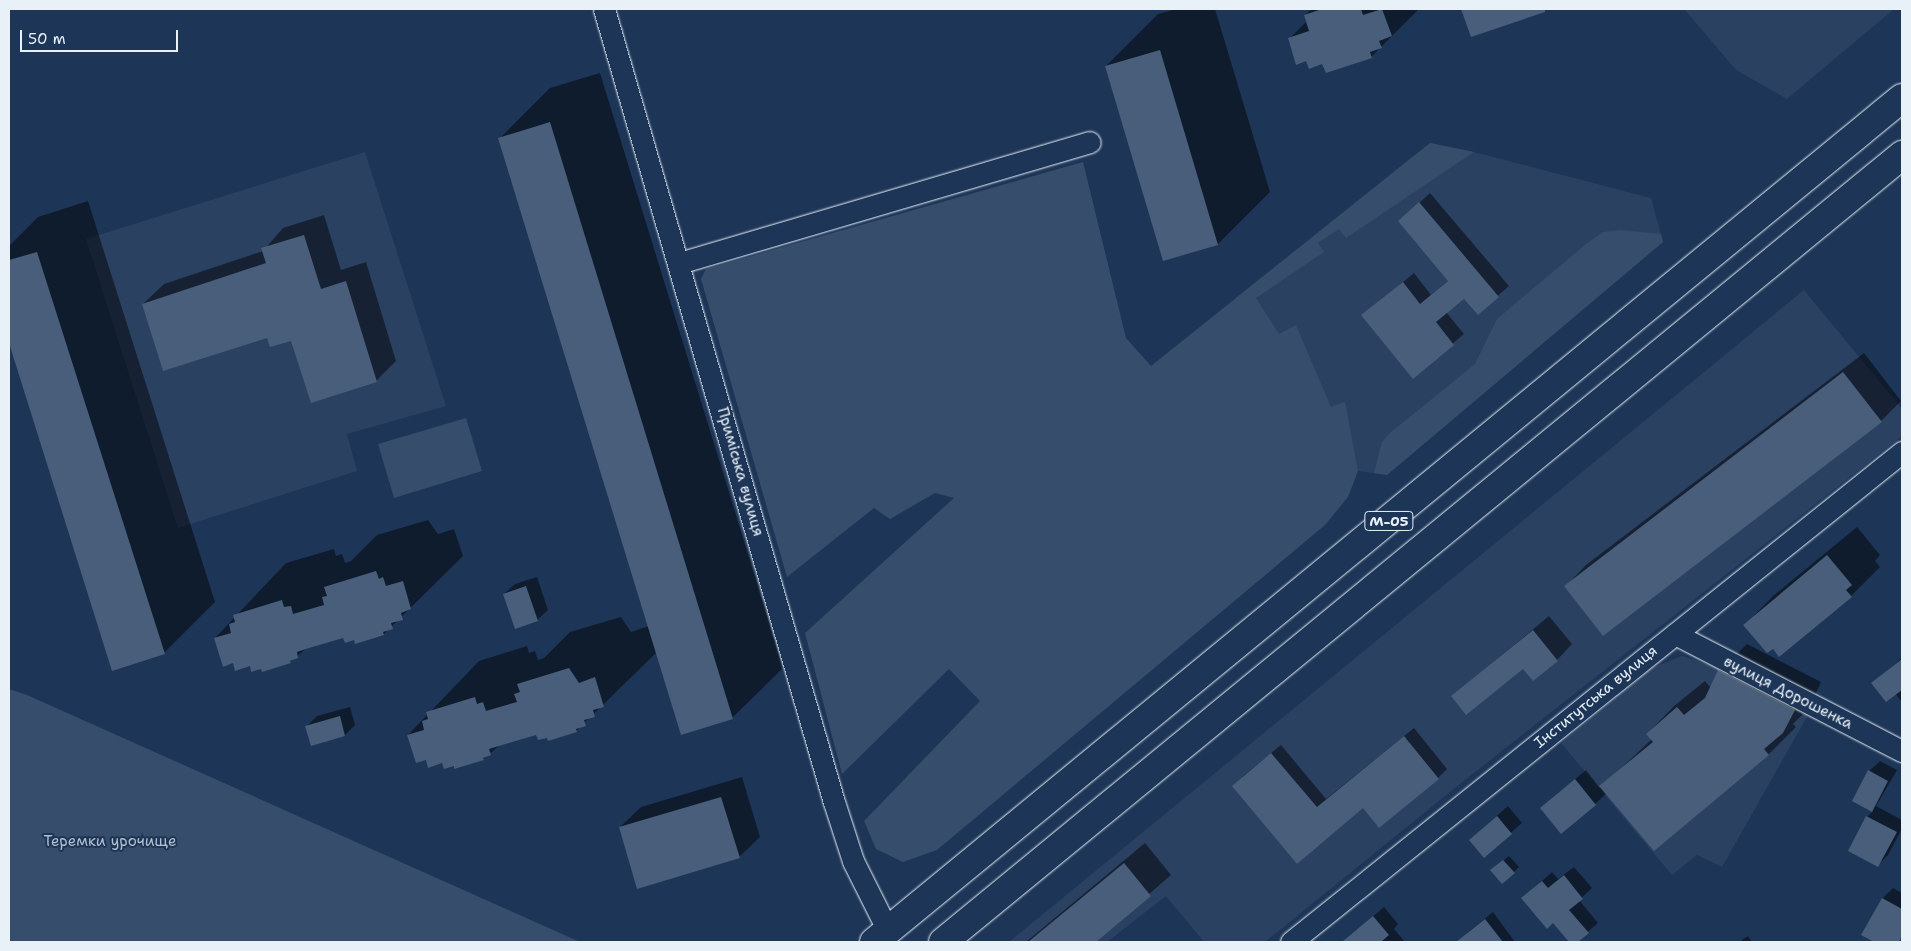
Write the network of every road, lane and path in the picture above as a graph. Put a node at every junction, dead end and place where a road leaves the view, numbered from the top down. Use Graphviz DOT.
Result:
graph roads {
  1 [pos="604,9"];
  2 [pos="1902,98"];
  3 [pos="1090,142"];
  4 [pos="1900,162"];
  5 [pos="679,263"];
  6 [pos="1902,452"];
  7 [pos="1675,634"];
  8 [pos="1902,751"];
  9 [pos="881,936"];
  10 [pos="943,942"];
  11 [pos="1291,942"];
  1 -- 5 [label="street, Приміська вулиця"];
  2 -- 9 [label="highway, М-05"];
  3 -- 5 [label="street"];
  4 -- 10 [label="highway, М-05"];
  5 -- 9 [label="street, Приміська вулиця"];
  6 -- 7 [label="street, Інститутська вулиця"];
  7 -- 8 [label="street, вулиця Дорошенка"];
  7 -- 11 [label="street, Інститутська вулиця"];
}
